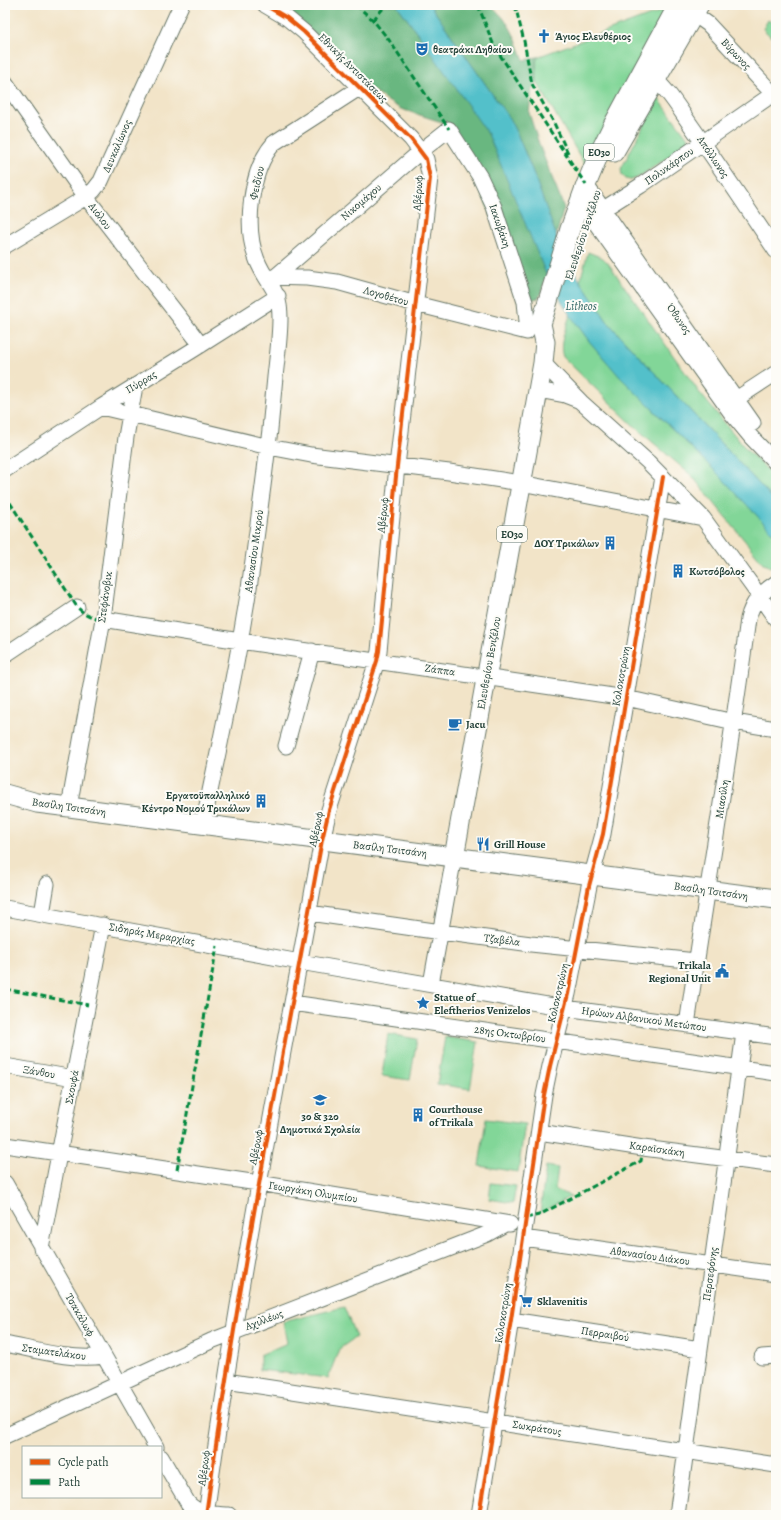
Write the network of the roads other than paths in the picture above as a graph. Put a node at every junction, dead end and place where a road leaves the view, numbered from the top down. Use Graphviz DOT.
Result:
graph roads {
  1 [pos="181,5"];
  2 [pos="265,5"];
  3 [pos="685,8"];
  4 [pos="648,75"];
  5 [pos="5,82"];
  6 [pos="359,88"];
  7 [pos="775,96"];
  8 [pos="449,129"];
  9 [pos="703,142"];
  10 [pos="421,151"];
  11 [pos="86,197"];
  12 [pos="590,201"];
  13 [pos="5,246"];
  14 [pos="776,251"];
  15 [pos="270,277"];
  16 [pos="278,296"];
  17 [pos="416,304"];
  18 [pos="542,332"];
  19 [pos="201,346"];
  20 [pos="543,363"];
  21 [pos="776,373"];
  22 [pos="135,386"];
  23 [pos="538,390"];
  24 [pos="581,402"];
  25 [pos="731,403"];
  26 [pos="101,407"];
  27 [pos="129,415"];
  28 [pos="269,447"];
  29 [pos="776,449"];
  30 [pos="776,463"];
  31 [pos="397,466"];
  32 [pos="5,470"];
  33 [pos="663,477"];
  34 [pos="521,483"];
  35 [pos="658,509"];
  36 [pos="703,518"];
  37 [pos="776,583"];
  38 [pos="767,599"];
  39 [pos="77,607"];
  40 [pos="103,619"];
  41 [pos="776,619"];
  42 [pos="240,641"];
  43 [pos="312,651"];
  44 [pos="5,655"];
  45 [pos="377,661"];
  46 [pos="487,677"];
  47 [pos="626,698"];
  48 [pos="734,722"];
  49 [pos="776,729"];
  50 [pos="286,746"];
  51 [pos="5,794"];
  52 [pos="69,808"];
  53 [pos="203,825"];
  54 [pos="322,840"];
  55 [pos="454,857"];
  56 [pos="592,875"];
  57 [pos="47,884"];
  58 [pos="707,890"];
  59 [pos="776,899"];
  60 [pos="5,908"];
  61 [pos="309,913"];
  62 [pos="42,914"];
  63 [pos="103,925"];
  64 [pos="441,932"];
  65 [pos="577,948"];
  66 [pos="696,961"];
  67 [pos="300,962"];
  68 [pos="431,984"];
  69 [pos="292,1003"];
  70 [pos="565,1008"];
  71 [pos="687,1025"];
  72 [pos="744,1033"];
  73 [pos="776,1037"];
  74 [pos="556,1041"];
  75 [pos="5,1066"];
  76 [pos="739,1068"];
  77 [pos="776,1073"];
  78 [pos="74,1078"];
  79 [pos="539,1132"];
  80 [pos="5,1145"];
  81 [pos="60,1152"];
  82 [pos="727,1158"];
  83 [pos="776,1165"];
  84 [pos="5,1183"];
  85 [pos="258,1183"];
  86 [pos="505,1224"];
  87 [pos="524,1232"];
  88 [pos="42,1248"];
  89 [pos="712,1265"];
  90 [pos="776,1274"];
  91 [pos="511,1320"];
  92 [pos="233,1332"];
  93 [pos="5,1344"];
  94 [pos="700,1349"];
  95 [pos="103,1356"];
  96 [pos="226,1381"];
  97 [pos="119,1383"];
  98 [pos="494,1422"];
  99 [pos="5,1436"];
  100 [pos="155,1446"];
  101 [pos="686,1451"];
  102 [pos="162,1459"];
  103 [pos="776,1465"];
  104 [pos="206,1514"];
  105 [pos="229,1515"];
  106 [pos="479,1515"];
  107 [pos="677,1515"];
  1 -- 11 [label="street, Δευκαλίωνος"];
  2 -- 6 [label="street, Εθνικής Αντιστάσεως"];
  3 -- 4 [label="main road, Ελευθερίου Βενιζέλου / ΕΟ30"];
  3 -- 7 [label="street, Βύρωνος"];
  4 -- 9 [label="street, Απόλλωνος"];
  4 -- 12 [label="main road, Ελευθερίου Βενιζέλου / ΕΟ30"];
  5 -- 11 [label="street, Αιόλου"];
  6 -- 10 [label="street, Εθνικής Αντιστάσεως"];
  6 -- 15 [label="street, Φειδίου"];
  7 -- 9 [label="street, Πολυκάρπου"];
  8 -- 10 [label="street, Νικομάχου"];
  8 -- 18 [label="street, Ιακωβάκη"];
  9 -- 12 [label="street, Πολυκάρπου"];
  9 -- 14 [label="street, Απόλλωνος"];
  10 -- 15 [label="street, Νικομάχου"];
  10 -- 17 [label="street, Αβέρωφ"];
  11 -- 13 [label="street, Δευκαλίωνος"];
  11 -- 19 [label="street, Αιόλου"];
  12 -- 18 [label="main road, Ελευθερίου Βενιζέλου / ΕΟ30"];
  12 -- 25 [label="street"];
  15 -- 16 [label="street, Αθανασίου Μικρού"];
  15 -- 17 [label="street, Λογοθέτου"];
  16 -- 19 [label="street, Πύρρας"];
  16 -- 28 [label="street, Αθανασίου Μικρού"];
  17 -- 18 [label="street, Λογοθέτου"];
  17 -- 31 [label="street, Αβέρωφ"];
  18 -- 20 [label="main road, Ελευθερίου Βενιζέλου / ΕΟ30"];
  19 -- 22 [label="street, Πύρρας"];
  20 -- 23 [label="main road, Ελευθερίου Βενιζέλου / ΕΟ30"];
  20 -- 24 [label="street"];
  21 -- 25 [label="street"];
  22 -- 26 [label="street, Πύρρας"];
  22 -- 27 [label="street, Στεφάνοβικ"];
  23 -- 24 [label="street"];
  23 -- 34 [label="main road, Ελευθερίου Βενιζέλου / ΕΟ30"];
  24 -- 33 [label="street"];
  25 -- 29 [label="street"];
  25 -- 30 [label="street"];
  26 -- 27 [label="street"];
  26 -- 32 [label="street, Πύρρας"];
  27 -- 28 [label="street"];
  27 -- 40 [label="street, Στεφάνοβικ"];
  28 -- 31 [label="street"];
  28 -- 42 [label="street, Αθανασίου Μικρού"];
  31 -- 34 [label="street"];
  31 -- 45 [label="street, Αβέρωφ"];
  33 -- 35 [label="street, Κολοκοτρώνη"];
  33 -- 36 [label="street"];
  34 -- 35 [label="street"];
  34 -- 46 [label="main road, Ελευθερίου Βενιζέλου / ΕΟ30"];
  35 -- 36 [label="street"];
  35 -- 47 [label="street, Κολοκοτρώνη"];
  36 -- 38 [label="street"];
  37 -- 38 [label="street, Μιαούλη"];
  38 -- 41 [label="street"];
  38 -- 48 [label="street, Μιαούλη"];
  39 -- 44 [label="street"];
  40 -- 42 [label="street, Ζάππα"];
  40 -- 52 [label="street, Στεφάνοβικ"];
  42 -- 43 [label="street, Ζάππα"];
  42 -- 53 [label="street, Αθανασίου Μικρού"];
  43 -- 45 [label="street, Ζάππα"];
  43 -- 50 [label="street"];
  45 -- 46 [label="street, Ζάππα"];
  45 -- 54 [label="street, Αβέρωφ"];
  46 -- 47 [label="street, Ζάππα"];
  46 -- 55 [label="main road, Ελευθερίου Βενιζέλου / ΕΟ30"];
  47 -- 48 [label="street, Ζάππα"];
  47 -- 56 [label="street, Κολοκοτρώνη"];
  48 -- 49 [label="street, Ζάππα"];
  48 -- 58 [label="street, Μιαούλη"];
  51 -- 52 [label="main road, Βασίλη Τσιτσάνη"];
  52 -- 53 [label="main road, Βασίλη Τσιτσάνη"];
  53 -- 54 [label="main road, Βασίλη Τσιτσάνη"];
  54 -- 55 [label="main road, Βασίλη Τσιτσάνη"];
  54 -- 61 [label="street, Αβέρωφ"];
  55 -- 56 [label="main road, Βασίλη Τσιτσάνη"];
  55 -- 64 [label="street, Ελευθερίου Βενιζέλου"];
  56 -- 58 [label="main road, Βασίλη Τσιτσάνη"];
  56 -- 65 [label="street, Κολοκοτρώνη"];
  57 -- 62 [label="street"];
  58 -- 59 [label="main road, Βασίλη Τσιτσάνη"];
  58 -- 66 [label="street, Μιαούλη"];
  60 -- 62 [label="street, Σιδηράς Μεραρχίας"];
  61 -- 64 [label="street, Τζαβέλα"];
  61 -- 67 [label="street, Αβέρωφ"];
  62 -- 63 [label="street, Σιδηράς Μεραρχίας"];
  63 -- 67 [label="street, Σιδηράς Μεραρχίας"];
  63 -- 78 [label="street, Σκουφά"];
  64 -- 65 [label="street, Τζαβέλα"];
  64 -- 68 [label="street, Ελευθερίου Βενιζέλου"];
  65 -- 66 [label="street, Τζαβέλα"];
  65 -- 70 [label="street, Κολοκοτρώνη"];
  66 -- 71 [label="street, Μιαούλη"];
  67 -- 68 [label="street, Ηρώων Αλβανικού Μετώπου"];
  67 -- 69 [label="street, Αβέρωφ"];
  68 -- 70 [label="street, Ηρώων Αλβανικού Μετώπου"];
  69 -- 74 [label="street, 28ης Οκτωβρίου"];
  69 -- 85 [label="street, Αβέρωφ"];
  70 -- 71 [label="street, Ηρώων Αλβανικού Μετώπου"];
  70 -- 74 [label="street, Κολοκοτρώνη"];
  71 -- 72 [label="street, Ηρώων Αλβανικού Μετώπου"];
  72 -- 73 [label="street, Ηρώων Αλβανικού Μετώπου"];
  72 -- 76 [label="street, Περσεφόνης"];
  74 -- 76 [label="street, 28ης Οκτωβρίου"];
  74 -- 79 [label="street, Κολοκοτρώνη"];
  75 -- 78 [label="street, Ξάνθου"];
  76 -- 77 [label="street, 28ης Οκτωβρίου"];
  76 -- 82 [label="street, Περσεφόνης"];
  78 -- 81 [label="street, Σκουφά"];
  79 -- 82 [label="street, Καραϊσκάκη"];
  79 -- 87 [label="street, Κολοκοτρώνη"];
  80 -- 81 [label="street, Γεωργάκη Ολυμπίου"];
  81 -- 85 [label="street, Γεωργάκη Ολυμπίου"];
  81 -- 88 [label="street, Σκουφά"];
  82 -- 83 [label="street, Καραϊσκάκη"];
  82 -- 89 [label="street, Περσεφόνης"];
  84 -- 88 [label="street, Τσακάλωφ"];
  85 -- 86 [label="street, Γεωργάκη Ολυμπίου"];
  85 -- 92 [label="street, Αβέρωφ"];
  86 -- 87 [label="street, Γεωργάκη Ολυμπίου"];
  86 -- 92 [label="street, Αχιλλέως"];
  87 -- 89 [label="street, Αθανασίου Διάκου"];
  87 -- 91 [label="street, Κολοκοτρώνη"];
  88 -- 95 [label="street, Τσακάλωφ"];
  89 -- 90 [label="street, Αθανασίου Διάκου"];
  89 -- 94 [label="street, Περσεφόνης"];
  91 -- 94 [label="street, Περραιβού"];
  91 -- 98 [label="street, Κολοκοτρώνη"];
  92 -- 96 [label="street, Αβέρωφ"];
  92 -- 97 [label="street, Αχιλλέως"];
  93 -- 95 [label="street, Σταματελάκου"];
  94 -- 101 [label="street, Περσεφόνης"];
  95 -- 97 [label="street, Τσακάλωφ"];
  96 -- 98 [label="street, Σωκράτους"];
  96 -- 104 [label="street, Αβέρωφ"];
  97 -- 99 [label="street, Αχιλλέως"];
  97 -- 100 [label="street, Τσακάλωφ"];
  98 -- 101 [label="street, Σωκράτους"];
  98 -- 106 [label="street, Κολοκοτρώνη"];
  101 -- 103 [label="street, Σωκράτους"];
  101 -- 107 [label="street, Περσεφόνης"];
  102 -- 104 [label="street"];
  104 -- 105 [label="street"];
}
